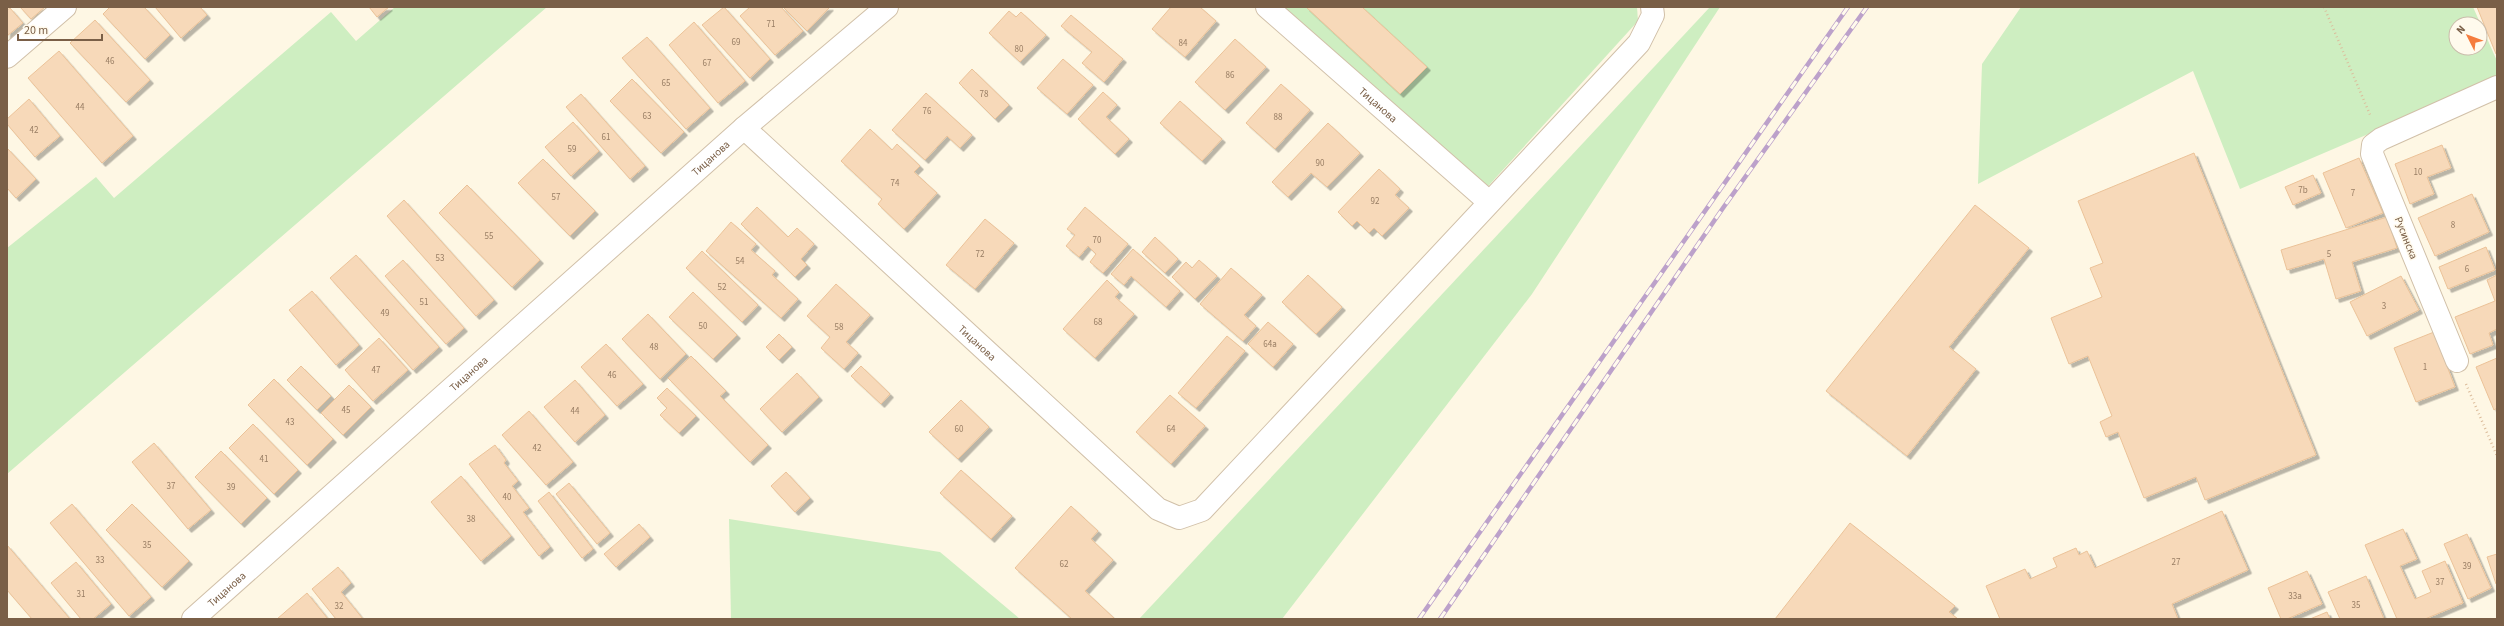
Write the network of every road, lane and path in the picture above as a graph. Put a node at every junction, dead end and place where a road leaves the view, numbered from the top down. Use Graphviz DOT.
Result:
graph roads {
  1 [pos="65,7"];
  2 [pos="887,7"];
  3 [pos="1267,7"];
  4 [pos="2324,7"];
  5 [pos="1652,11"];
  6 [pos="7,57"];
  7 [pos="2497,87"];
  8 [pos="744,128"];
  9 [pos="2381,139"];
  10 [pos="1489,202"];
  11 [pos="2456,361"];
  12 [pos="2497,456"];
  13 [pos="193,619"];
  1 -- 6 [label="street"];
  2 -- 8 [label="street, Тицанова"];
  3 -- 10 [label="street, Тицанова"];
  4 -- 9 [label="path"];
  5 -- 10 [label="street"];
  7 -- 9 [label="street"];
  8 -- 10 [label="street, Тицанова"];
  8 -- 13 [label="street, Тицанова"];
  9 -- 11 [label="street, Русинска"];
  11 -- 12 [label="path"];
}
